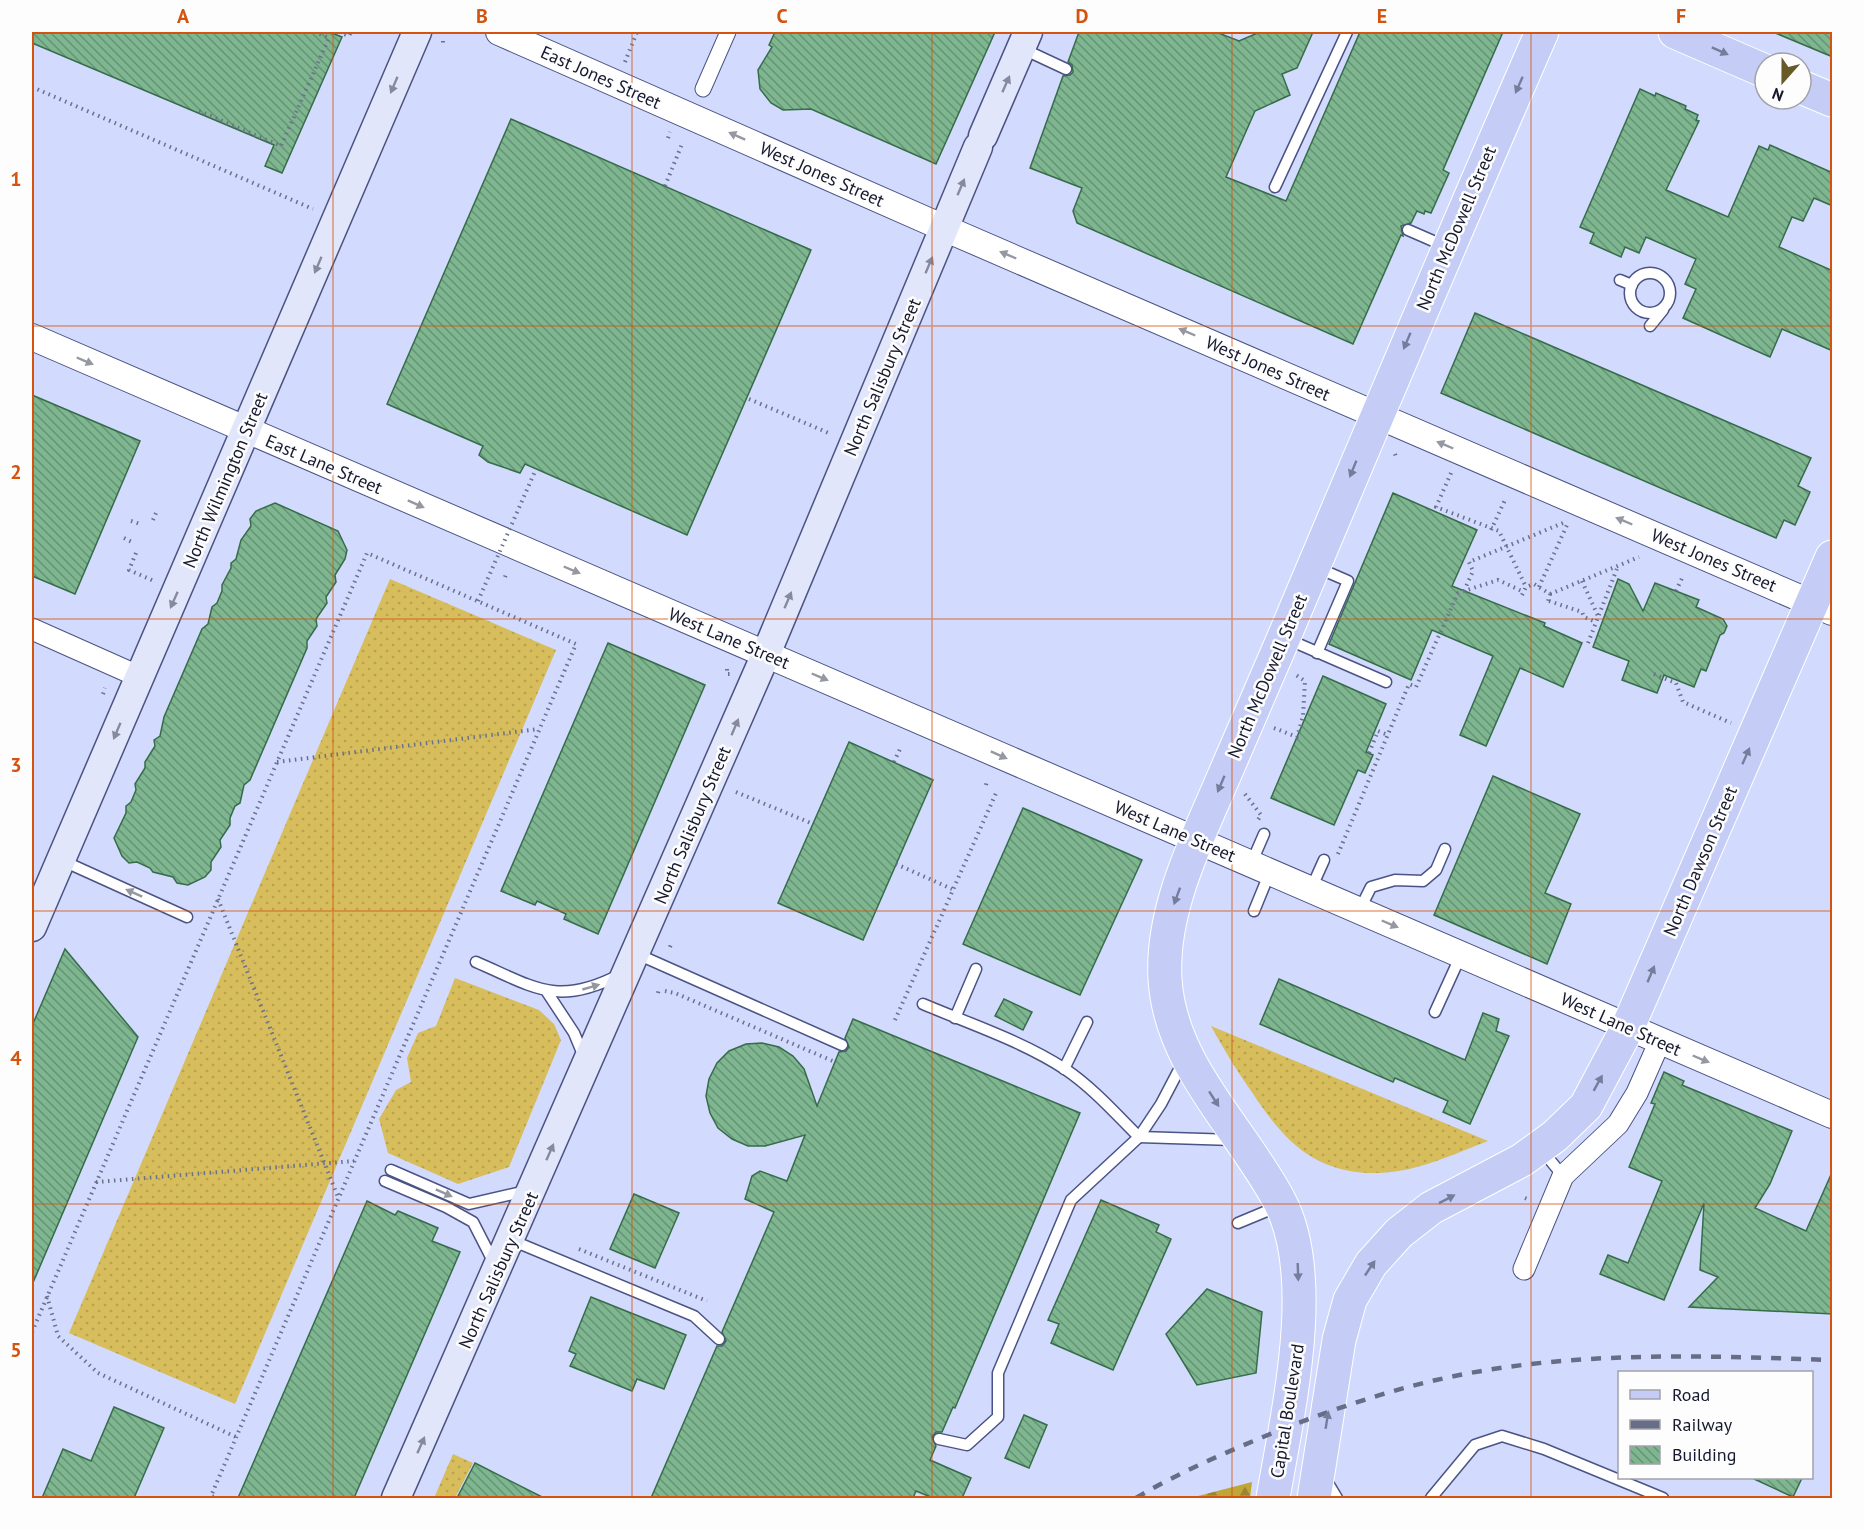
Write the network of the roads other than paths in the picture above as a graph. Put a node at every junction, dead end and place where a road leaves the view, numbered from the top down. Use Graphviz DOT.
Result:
graph roads {
  1 [pos="499,32"];
  2 [pos="728,32"];
  3 [pos="1347,32"];
  4 [pos="1542,32"];
  5 [pos="1675,32"];
  6 [pos="430,36"];
  7 [pos="1025,40"];
  8 [pos="1753,66"];
  9 [pos="1066,69"];
  10 [pos="703,89"];
  11 [pos="1813,92"];
  12 [pos="1833,100"];
  13 [pos="704,122"];
  14 [pos="1275,187"];
  15 [pos="944,228"];
  16 [pos="1408,230"];
  17 [pos="1448,247"];
  18 [pos="1620,280"];
  19 [pos="1632,285"];
  20 [pos="1665,308"];
  21 [pos="1650,326"];
  22 [pos="32,338"];
  23 [pos="1375,415"];
  24 [pos="247,430"];
  25 [pos="518,547"];
  26 [pos="1833,557"];
  27 [pos="1313,566"];
  28 [pos="1822,607"];
  29 [pos="33,635"];
  30 [pos="1283,637"];
  31 [pos="1317,653"];
  32 [pos="766,654"];
  33 [pos="140,677"];
  34 [pos="1386,682"];
  35 [pos="1264,834"];
  36 [pos="1197,841"];
  37 [pos="1445,849"];
  38 [pos="61,860"];
  39 [pos="1324,860"];
  40 [pos="1260,868"];
  41 [pos="1311,890"];
  42 [pos="1254,911"];
  43 [pos="1359,911"];
  44 [pos="187,916"];
  45 [pos="32,927"];
  46 [pos="1461,955"];
  47 [pos="633,961"];
  48 [pos="476,962"];
  49 [pos="976,969"];
  50 [pos="547,992"];
  51 [pos="923,1004"];
  52 [pos="1435,1012"];
  53 [pos="954,1017"];
  54 [pos="1087,1022"];
  55 [pos="1628,1027"];
  56 [pos="1660,1041"];
  57 [pos="842,1045"];
  58 [pos="1186,1056"];
  59 [pos="587,1066"];
  60 [pos="1064,1069"];
  61 [pos="1833,1115"];
  62 [pos="1139,1137"];
  63 [pos="1241,1140"];
  64 [pos="1540,1147"];
  65 [pos="391,1170"];
  66 [pos="1563,1176"];
  67 [pos="385,1181"];
  68 [pos="533,1189"];
  69 [pos="1282,1205"];
  70 [pos="1238,1222"];
  71 [pos="511,1240"];
  72 [pos="1524,1269"];
  73 [pos="498,1270"];
  74 [pos="1300,1324"];
  75 [pos="719,1339"];
  76 [pos="939,1439"];
  77 [pos="1319,1467"];
  78 [pos="396,1498"];
  79 [pos="1273,1498"];
  80 [pos="1314,1498"];
  81 [pos="1337,1498"];
  82 [pos="1431,1498"];
  83 [pos="1663,1498"];
  1 -- 13 [label="street, East Jones Street"];
  2 -- 10 [label="street"];
  3 -- 14 [label="lane"];
  4 -- 17 [label="main road, North McDowell Street, one-way"];
  5 -- 8 [label="main road, one-way"];
  6 -- 24 [label="main road, North Wilmington Street, one-way"];
  7 -- 9 [label="lane"];
  15 -- 7 [label="main road, North Salisbury Street, one-way"];
  11 -- 12 [label="main road"];
  15 -- 13 [label="street, West Jones Street, one-way"];
  23 -- 15 [label="street, West Jones Street, one-way"];
  32 -- 15 [label="main road, North Salisbury Street, one-way"];
  16 -- 17 [label="lane"];
  17 -- 23 [label="main road, North McDowell Street, one-way"];
  18 -- 19 [label="lane"];
  19 -- 20 [label="lane"];
  19 -- 20 [label="lane"];
  20 -- 21 [label="lane"];
  22 -- 24 [label="street, East Lane Street, one-way"];
  23 -- 27 [label="main road, North McDowell Street, one-way"];
  28 -- 23 [label="street, West Jones Street, one-way"];
  24 -- 25 [label="street, East Lane Street, one-way"];
  24 -- 33 [label="main road, North Wilmington Street, one-way"];
  25 -- 32 [label="street, West Lane Street, one-way"];
  26 -- 28 [label="main road, North Dawson Street"];
  27 -- 30 [label="main road, North McDowell Street"];
  27 -- 31 [label="lane"];
  55 -- 28 [label="main road, North Dawson Street, one-way"];
  29 -- 33 [label="street"];
  30 -- 31 [label="lane"];
  30 -- 36 [label="main road, North McDowell Street, one-way"];
  31 -- 34 [label="lane"];
  32 -- 36 [label="street, West Lane Street, one-way"];
  47 -- 32 [label="main road, North Salisbury Street, one-way"];
  33 -- 38 [label="main road, North Wilmington Street, one-way"];
  35 -- 40 [label="lane"];
  36 -- 40 [label="street, West Lane Street"];
  36 -- 58 [label="main road, North McDowell Street, one-way"];
  37 -- 43 [label="lane"];
  44 -- 38 [label="lane, one-way"];
  38 -- 45 [label="main road, North Wilmington Street"];
  39 -- 41 [label="lane"];
  40 -- 41 [label="street, West Lane Street"];
  40 -- 42 [label="lane"];
  41 -- 43 [label="street, West Lane Street"];
  43 -- 46 [label="street, West Lane Street, one-way"];
  46 -- 52 [label="lane"];
  46 -- 55 [label="street, West Lane Street"];
  50 -- 47 [label="lane, one-way"];
  47 -- 57 [label="lane"];
  47 -- 59 [label="main road, North Salisbury Street"];
  48 -- 50 [label="lane"];
  49 -- 53 [label="lane"];
  50 -- 59 [label="lane"];
  51 -- 53 [label="lane"];
  53 -- 60 [label="lane"];
  54 -- 60 [label="lane"];
  55 -- 56 [label="street, West Lane Street"];
  64 -- 55 [label="main road, North Dawson Street, one-way"];
  56 -- 61 [label="street, West Lane Street, one-way"];
  56 -- 66 [label="street"];
  58 -- 62 [label="lane"];
  58 -- 63 [label="main road, North McDowell Street, one-way"];
  68 -- 59 [label="main road, North Salisbury Street, one-way"];
  60 -- 62 [label="lane"];
  62 -- 63 [label="lane"];
  62 -- 76 [label="lane"];
  63 -- 69 [label="main road, North McDowell Street"];
  64 -- 66 [label="lane"];
  77 -- 64 [label="main road, North Dawson Street, one-way"];
  65 -- 68 [label="lane, one-way"];
  66 -- 72 [label="street"];
  67 -- 73 [label="lane"];
  68 -- 71 [label="main road, North Salisbury Street"];
  69 -- 70 [label="lane"];
  69 -- 74 [label="main road, North McDowell Street, one-way"];
  71 -- 73 [label="main road, North Salisbury Street"];
  71 -- 75 [label="lane"];
  78 -- 73 [label="main road, North Salisbury Street, one-way"];
  74 -- 79 [label="main road, Capital Boulevard"];
  77 -- 80 [label="main road"];
  77 -- 81 [label="lane"];
  82 -- 83 [label="lane"];
}
